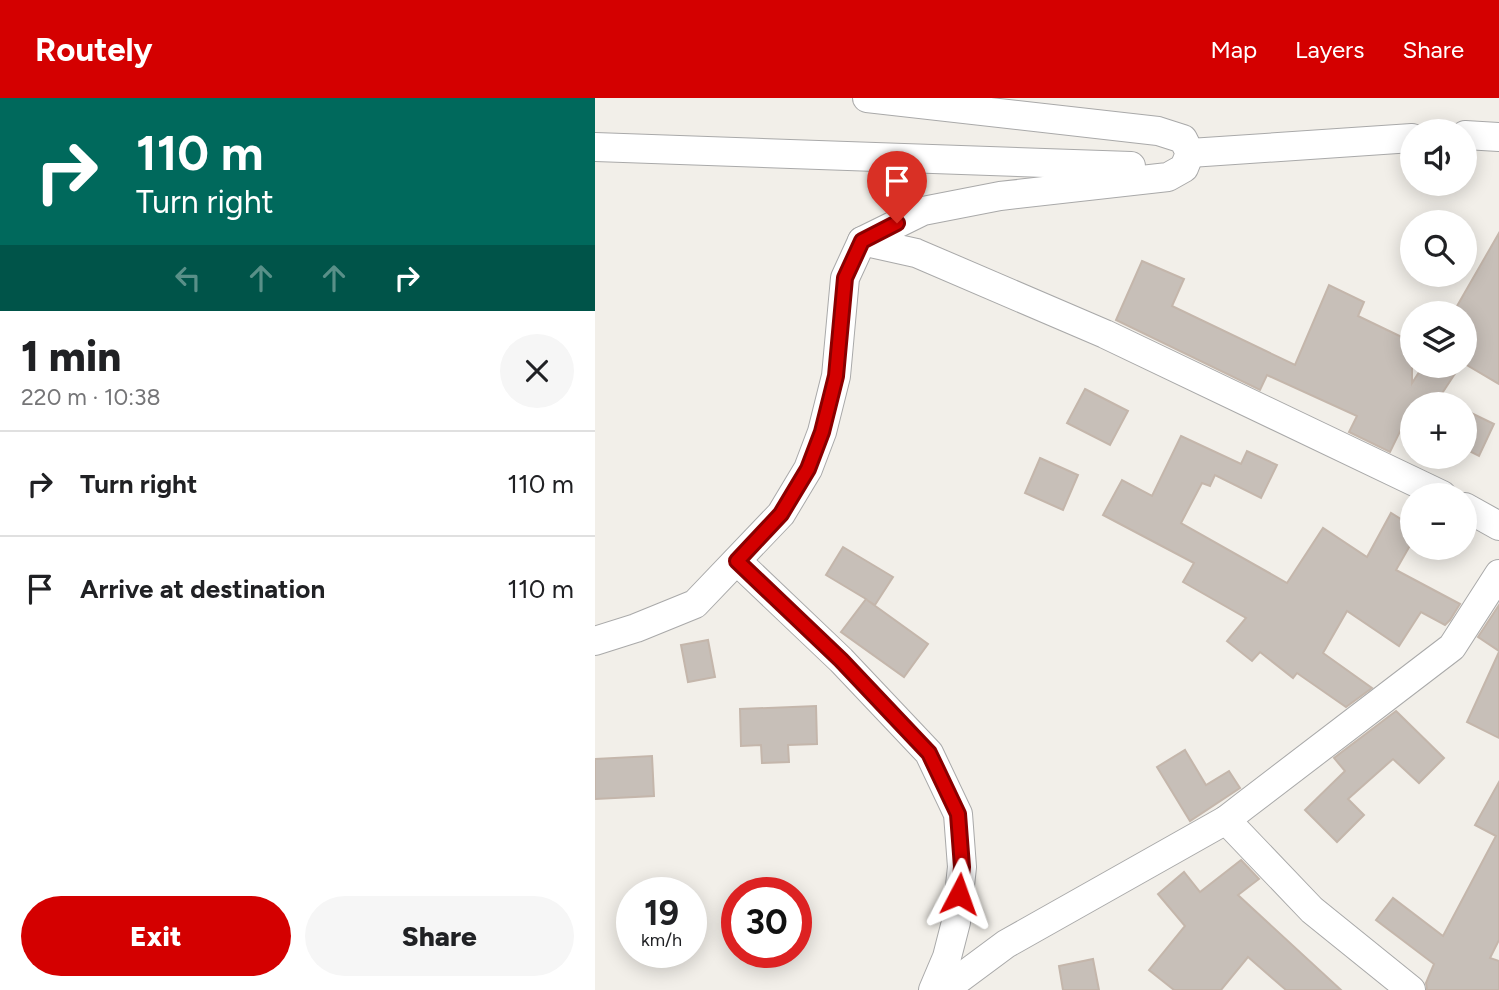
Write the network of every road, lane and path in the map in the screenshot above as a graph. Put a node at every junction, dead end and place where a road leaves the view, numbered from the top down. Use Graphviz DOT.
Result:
graph roads {
  1 [pos="867,98"];
  2 [pos="1477,136"];
  3 [pos="1499,137"];
  4 [pos="1400,139"];
  5 [pos="595,147"];
  6 [pos="1187,161"];
  7 [pos="862,241"];
  8 [pos="1417,483"];
  9 [pos="1477,514"];
  10 [pos="1499,526"];
  11 [pos="737,561"];
  12 [pos="1499,574"];
  13 [pos="595,640"];
  14 [pos="1226,820"];
  15 [pos="933,990"];
  16 [pos="944,990"];
  17 [pos="1411,990"];
  1 -- 6 [label="street"];
  2 -- 3 [label="street"];
  4 -- 6 [label="street"];
  5 -- 6 [label="street"];
  6 -- 7 [label="street"];
  7 -- 8 [label="street"];
  7 -- 11 [label="street"];
  9 -- 10 [label="street"];
  11 -- 13 [label="street"];
  11 -- 15 [label="street"];
  12 -- 14 [label="street"];
  14 -- 16 [label="street"];
  14 -- 17 [label="street"];
}
